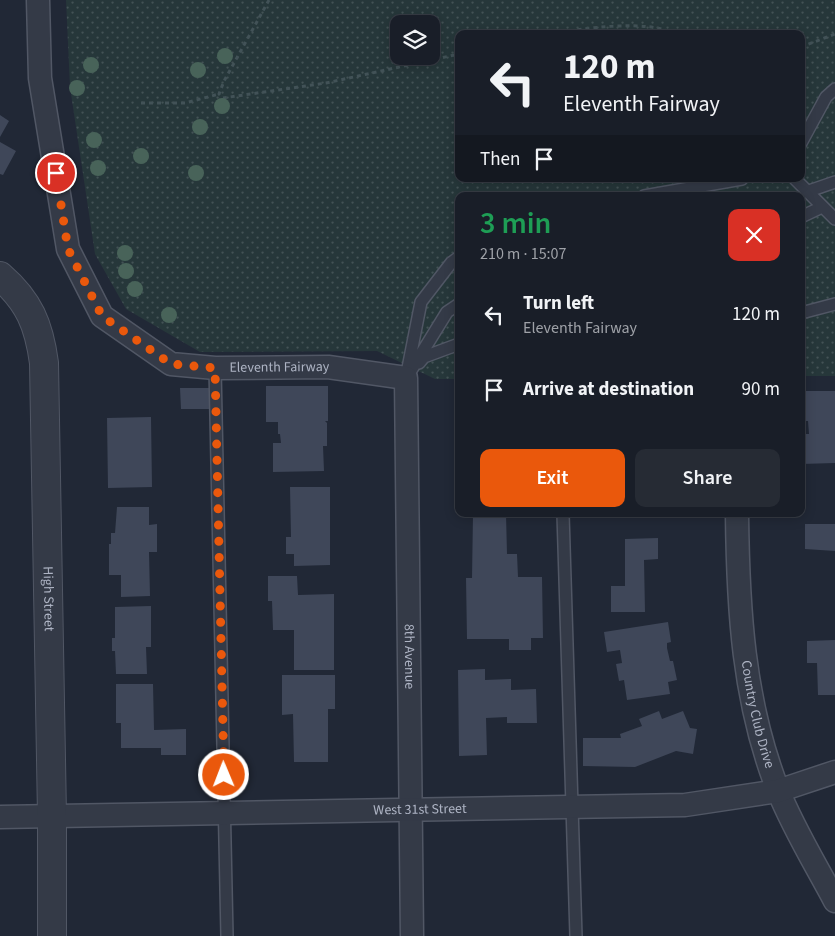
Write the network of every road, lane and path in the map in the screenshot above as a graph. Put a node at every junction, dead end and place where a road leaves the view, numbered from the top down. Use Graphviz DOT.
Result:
graph roads {
  1 [pos="38,0"];
  2 [pos="269,0"];
  3 [pos="594,30"];
  4 [pos="668,30"];
  5 [pos="835,34"];
  6 [pos="805,45"];
  7 [pos="455,55"];
  8 [pos="835,89"];
  9 [pos="219,94"];
  10 [pos="141,103"];
  11 [pos="805,136"];
  12 [pos="725,182"];
  13 [pos="798,182"];
  14 [pos="835,182"];
  15 [pos="667,192"];
  16 [pos="806,192"];
  17 [pos="822,207"];
  18 [pos="805,215"];
  19 [pos="835,219"];
  20 [pos="455,260"];
  21 [pos="0,276"];
  22 [pos="835,304"];
  23 [pos="455,307"];
  24 [pos="805,312"];
  25 [pos="455,345"];
  26 [pos="215,368"];
  27 [pos="406,378"];
  28 [pos="563,517"];
  29 [pos="737,517"];
  30 [pos="835,772"];
  31 [pos="778,791"];
  32 [pos="574,808"];
  33 [pos="410,811"];
  34 [pos="225,813"];
  35 [pos="52,816"];
  36 [pos="0,817"];
  37 [pos="835,901"];
  38 [pos="52,936"];
  39 [pos="227,936"];
  40 [pos="412,936"];
  41 [pos="576,936"];
  1 -- 26 [label="street, Eleventh Fairway"];
  2 -- 9 [label="path"];
  3 -- 4 [label="path"];
  5 -- 6 [label="path"];
  7 -- 9 [label="path"];
  8 -- 11 [label="lane"];
  9 -- 10 [label="path"];
  12 -- 15 [label="lane"];
  13 -- 16 [label="lane"];
  14 -- 16 [label="lane"];
  16 -- 17 [label="lane"];
  17 -- 18 [label="lane"];
  17 -- 19 [label="lane"];
  20 -- 27 [label="lane"];
  21 -- 35 [label="street, High Street"];
  22 -- 24 [label="lane"];
  23 -- 27 [label="lane"];
  25 -- 27 [label="lane"];
  26 -- 27 [label="street, Eleventh Fairway"];
  26 -- 34 [label="lane"];
  27 -- 33 [label="street, 8th Avenue"];
  28 -- 32 [label="lane"];
  29 -- 31 [label="street, Country Club Drive"];
  30 -- 31 [label="street, West 31st Street"];
  31 -- 32 [label="street, West 31st Street"];
  31 -- 37 [label="street, Country Club Drive"];
  32 -- 33 [label="street, West 31st Street"];
  32 -- 41 [label="lane"];
  33 -- 34 [label="street, West 31st Street"];
  33 -- 40 [label="street, 8th Avenue"];
  34 -- 35 [label="street, West 31st Street"];
  34 -- 39 [label="lane"];
  35 -- 36 [label="street, West 31st Street"];
  35 -- 38 [label="street, High Street"];
}
